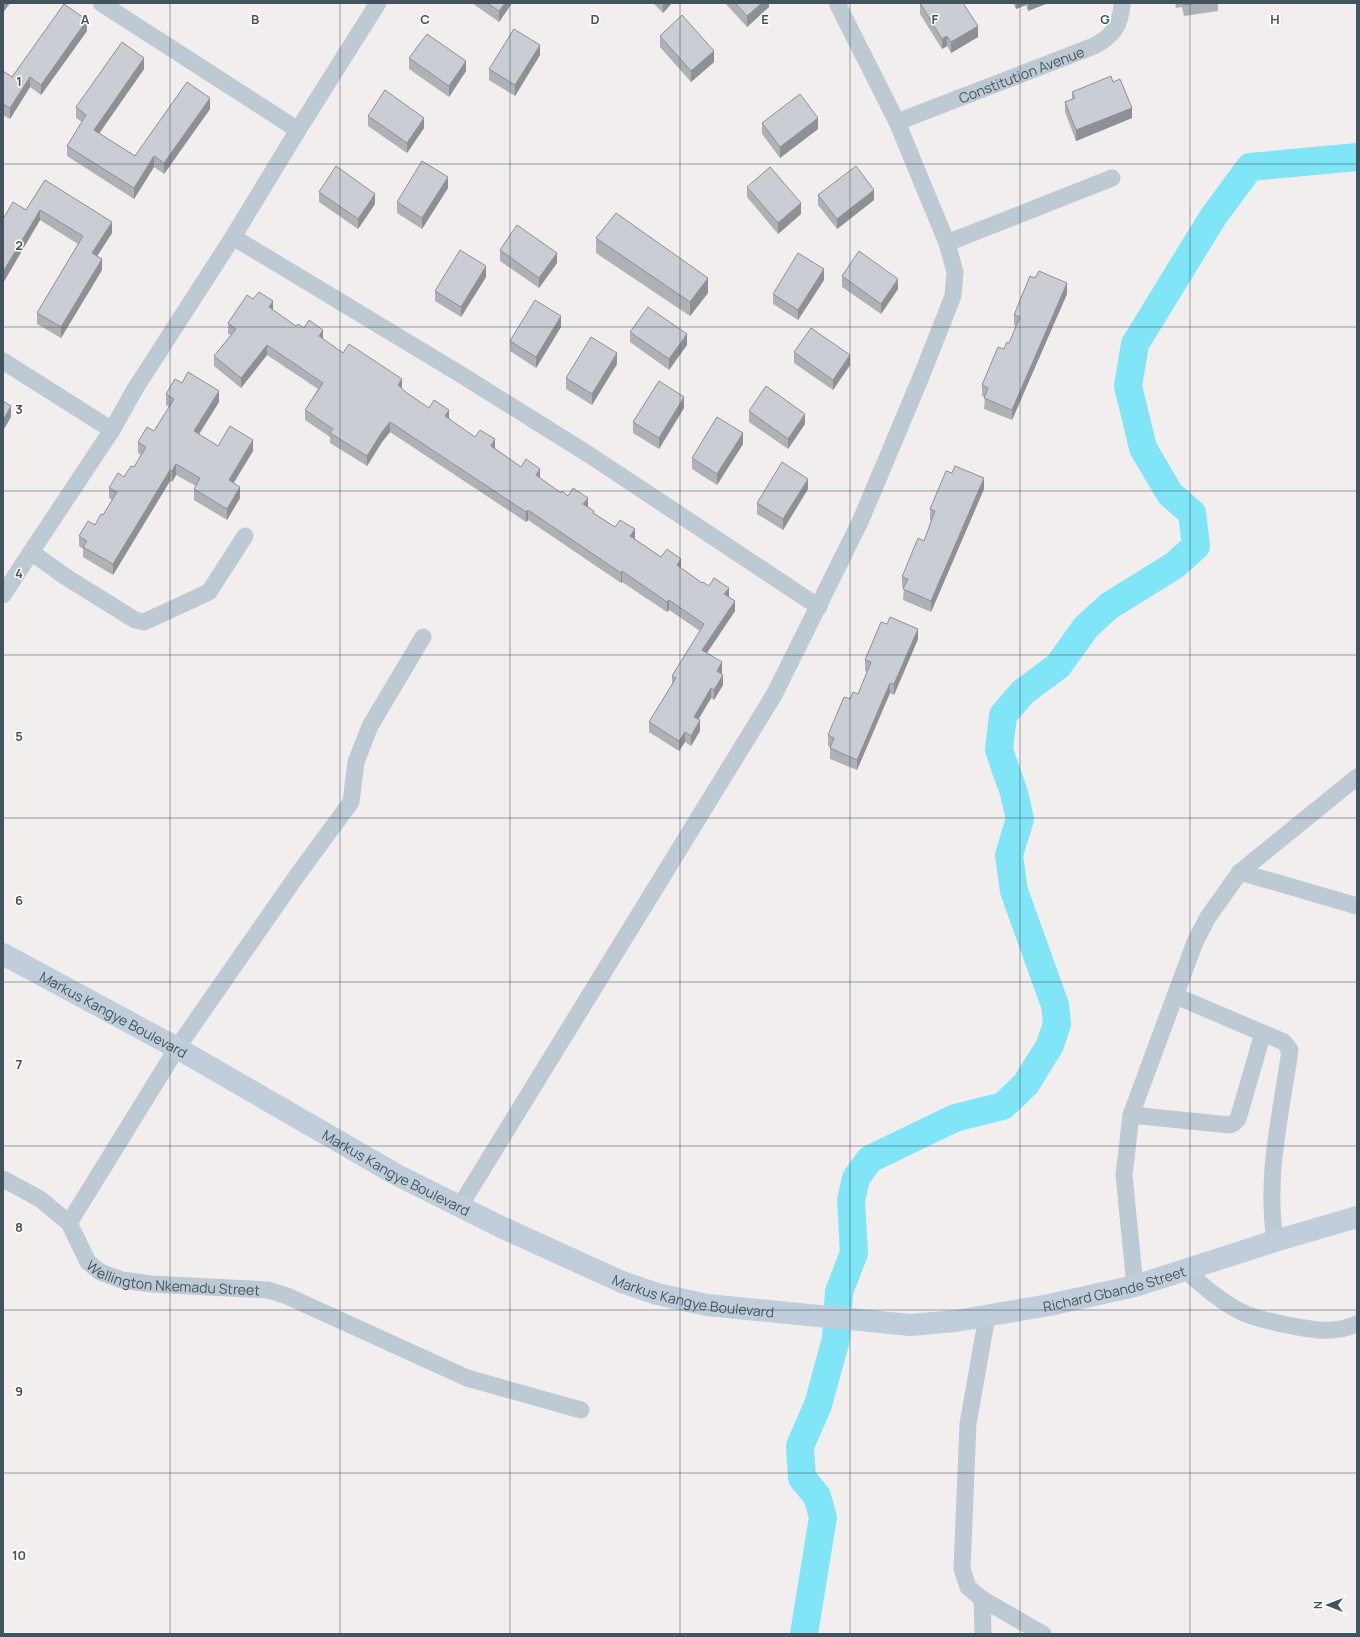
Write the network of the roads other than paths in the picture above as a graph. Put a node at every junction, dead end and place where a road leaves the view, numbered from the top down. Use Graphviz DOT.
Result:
graph roads {
  1 [pos="101,3"];
  2 [pos="378,3"];
  3 [pos="837,3"];
  4 [pos="1122,3"];
  5 [pos="897,122"];
  6 [pos="298,130"];
  7 [pos="1112,178"];
  8 [pos="233,237"];
  9 [pos="947,243"];
  10 [pos="3,361"];
  11 [pos="112,430"];
  12 [pos="245,536"];
  13 [pos="31,552"];
  14 [pos="3,595"];
  15 [pos="819,607"];
  16 [pos="423,637"];
  17 [pos="1357,777"];
  18 [pos="1240,872"];
  19 [pos="1357,906"];
  20 [pos="3,954"];
  21 [pos="1176,996"];
  22 [pos="1262,1032"];
  23 [pos="177,1048"];
  24 [pos="1131,1115"];
  25 [pos="3,1179"];
  26 [pos="460,1206"];
  27 [pos="1357,1217"];
  28 [pos="69,1223"];
  29 [pos="1274,1241"];
  30 [pos="1184,1269"];
  31 [pos="1135,1286"];
  32 [pos="987,1316"];
  33 [pos="865,1320"];
  34 [pos="1357,1324"];
  35 [pos="581,1410"];
  36 [pos="982,1599"];
  37 [pos="984,1634"];
  38 [pos="1043,1634"];
  1 -- 6 [label="street"];
  2 -- 6 [label="street"];
  3 -- 5 [label="street"];
  4 -- 5 [label="street, Constitution Avenue"];
  5 -- 9 [label="street"];
  6 -- 8 [label="street"];
  7 -- 9 [label="street"];
  8 -- 11 [label="street"];
  8 -- 15 [label="street"];
  9 -- 15 [label="street"];
  10 -- 11 [label="street"];
  11 -- 13 [label="street"];
  12 -- 13 [label="street"];
  13 -- 14 [label="street"];
  15 -- 26 [label="street"];
  16 -- 23 [label="street"];
  17 -- 18 [label="street"];
  18 -- 19 [label="street"];
  18 -- 21 [label="street"];
  20 -- 23 [label="street, Markus Kangye Boulevard"];
  21 -- 22 [label="street"];
  21 -- 24 [label="street"];
  22 -- 24 [label="street"];
  22 -- 29 [label="street"];
  23 -- 26 [label="street, Markus Kangye Boulevard"];
  23 -- 28 [label="street"];
  24 -- 31 [label="street"];
  25 -- 28 [label="street"];
  26 -- 33 [label="street, Markus Kangye Boulevard"];
  27 -- 29 [label="street, Richard Gbande Street"];
  28 -- 35 [label="street, Wellington Nkemadu Street"];
  29 -- 30 [label="street, Richard Gbande Street"];
  30 -- 31 [label="street, Richard Gbande Street"];
  30 -- 34 [label="street"];
  31 -- 32 [label="street, Richard Gbande Street"];
  32 -- 33 [label="street, Richard Gbande Street"];
  32 -- 36 [label="street"];
  36 -- 37 [label="street"];
  36 -- 38 [label="street"];
}
